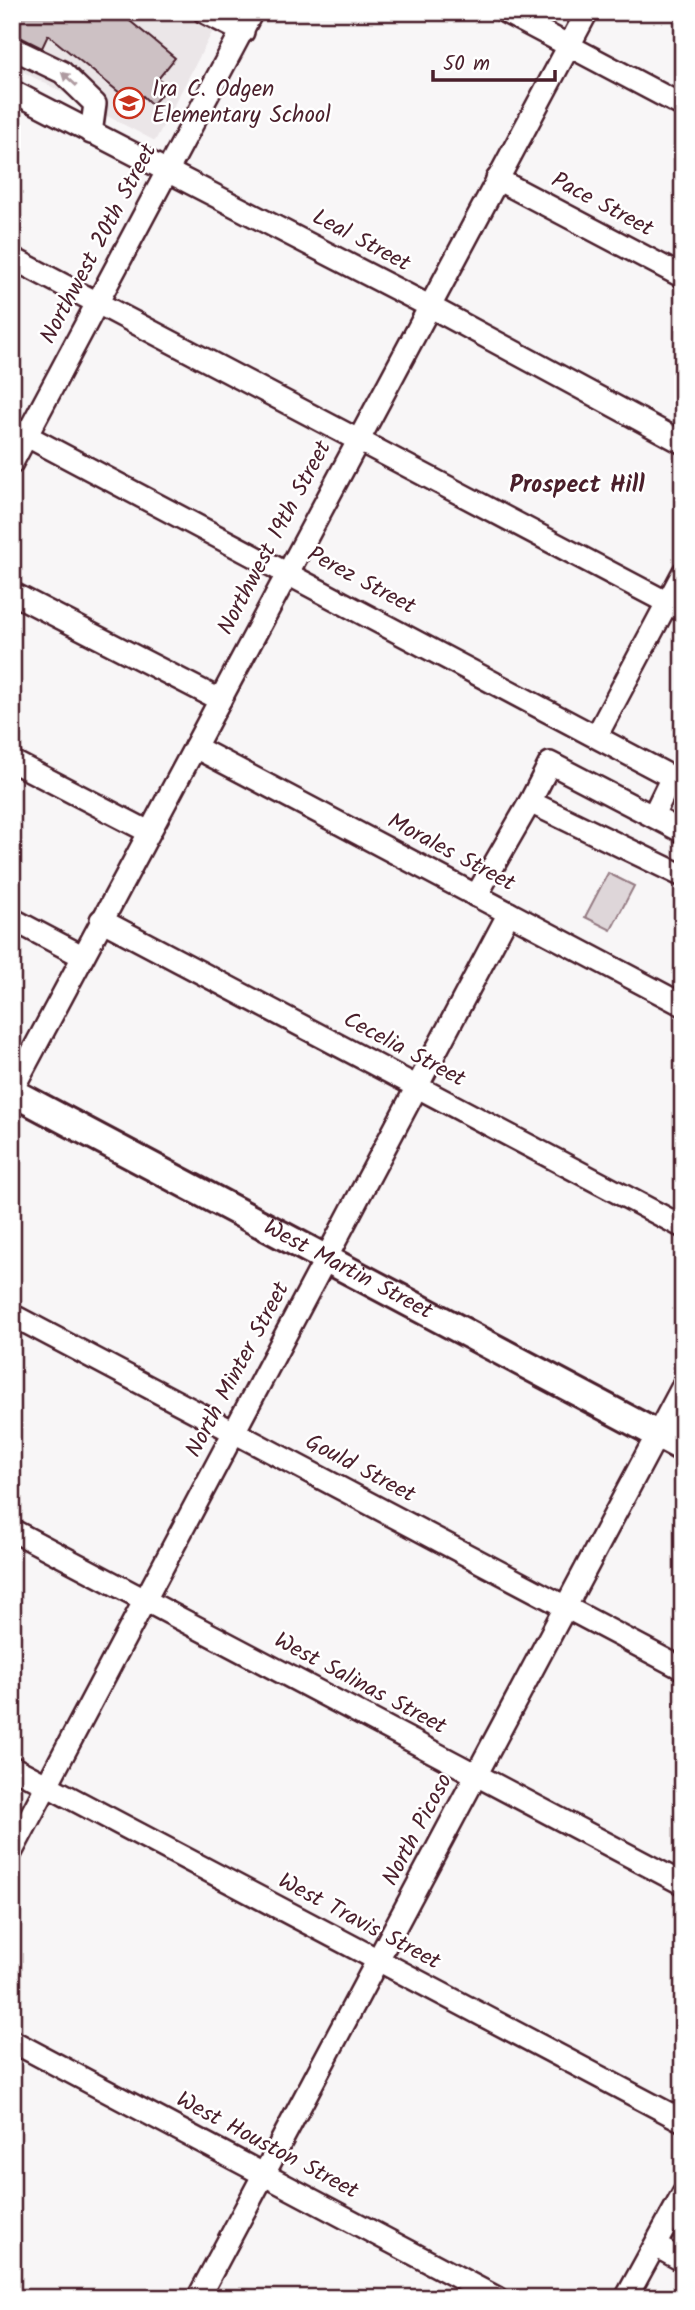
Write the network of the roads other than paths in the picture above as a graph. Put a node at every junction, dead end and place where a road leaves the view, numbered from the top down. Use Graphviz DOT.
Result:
graph roads {
  1 [pos="204,12"];
  2 [pos="252,12"];
  3 [pos="505,12"];
  4 [pos="587,12"];
  5 [pos="243,32"];
  6 [pos="569,46"];
  7 [pos="12,48"];
  8 [pos="12,91"];
  9 [pos="683,106"];
  10 [pos="91,133"];
  11 [pos="167,169"];
  12 [pos="497,179"];
  13 [pos="12,258"];
  14 [pos="683,277"];
  15 [pos="97,304"];
  16 [pos="429,306"];
  17 [pos="19,432"];
  18 [pos="358,438"];
  19 [pos="683,443"];
  20 [pos="12,463"];
  21 [pos="286,571"];
  22 [pos="683,573"];
  23 [pos="12,593"];
  24 [pos="675,606"];
  25 [pos="220,700"];
  26 [pos="597,735"];
  27 [pos="195,747"];
  28 [pos="12,761"];
  29 [pos="677,780"];
  30 [pos="530,802"];
  31 [pos="653,816"];
  32 [pos="149,832"];
  33 [pos="683,832"];
  34 [pos="683,876"];
  35 [pos="476,896"];
  36 [pos="509,913"];
  37 [pos="12,919"];
  38 [pos="102,919"];
  39 [pos="82,957"];
  40 [pos="683,1005"];
  41 [pos="418,1086"];
  42 [pos="12,1091"];
  43 [pos="683,1227"];
  44 [pos="326,1259"];
  45 [pos="12,1315"];
  46 [pos="683,1386"];
  47 [pos="235,1432"];
  48 [pos="657,1435"];
  49 [pos="683,1448"];
  50 [pos="12,1530"];
  51 [pos="145,1601"];
  52 [pos="566,1607"];
  53 [pos="683,1669"];
  54 [pos="12,1767"];
  55 [pos="476,1775"];
  56 [pos="47,1786"];
  57 [pos="12,1851"];
  58 [pos="683,1884"];
  59 [pos="378,1961"];
  60 [pos="12,2041"];
  61 [pos="683,2121"];
  62 [pos="264,2174"];
  63 [pos="683,2194"];
  64 [pos="656,2246"];
  65 [pos="683,2261"];
  66 [pos="198,2298"];
  67 [pos="497,2298"];
  68 [pos="626,2298"];
  1 -- 5 [label="street"];
  2 -- 5 [label="street, Northwest 20th Street"];
  3 -- 6 [label="street"];
  4 -- 6 [label="street, Northwest 19th Street"];
  5 -- 11 [label="street, Northwest 20th Street"];
  6 -- 9 [label="street"];
  6 -- 12 [label="street, Northwest 19th Street"];
  10 -- 7 [label="street, one-way"];
  8 -- 10 [label="street, Leal Street"];
  10 -- 11 [label="street, Leal Street"];
  11 -- 15 [label="street, Northwest 20th Street"];
  11 -- 16 [label="street, Leal Street"];
  12 -- 14 [label="street, Pace Street"];
  12 -- 16 [label="street, Northwest 19th Street"];
  13 -- 15 [label="street"];
  15 -- 17 [label="street, Northwest 20th Street"];
  15 -- 18 [label="street"];
  16 -- 18 [label="street, Northwest 19th Street"];
  16 -- 19 [label="street, Leal Street"];
  17 -- 20 [label="street, Northwest 20th Street"];
  17 -- 21 [label="street, Perez Street"];
  18 -- 21 [label="street, Northwest 19th Street"];
  18 -- 24 [label="street"];
  21 -- 25 [label="street, Northwest 19th Street"];
  21 -- 26 [label="street, Perez Street"];
  22 -- 24 [label="street"];
  23 -- 25 [label="street"];
  24 -- 26 [label="street"];
  25 -- 27 [label="street, Northwest 19th Street"];
  26 -- 29 [label="street, Perez Street"];
  27 -- 32 [label="street, Northwest 19th Street"];
  27 -- 35 [label="street, Morales Street"];
  28 -- 32 [label="street"];
  29 -- 31 [label="street"];
  30 -- 31 [label="street"];
  30 -- 34 [label="street"];
  30 -- 35 [label="street"];
  31 -- 33 [label="street"];
  32 -- 38 [label="street, Northwest 19th Street"];
  35 -- 36 [label="street, Morales Street"];
  36 -- 40 [label="street, Morales Street"];
  36 -- 41 [label="street, North Minter Street"];
  37 -- 39 [label="street"];
  38 -- 39 [label="street, Northwest 19th Street"];
  38 -- 41 [label="street, Cecelia Street"];
  39 -- 42 [label="street, Northwest 19th Street"];
  41 -- 43 [label="street, Cecelia Street"];
  41 -- 44 [label="street, North Minter Street"];
  42 -- 44 [label="main road, West Martin Street"];
  44 -- 47 [label="street, North Minter Street"];
  44 -- 48 [label="main road, West Martin Street"];
  45 -- 47 [label="street, Gould Street"];
  46 -- 48 [label="street, North Picoso"];
  47 -- 51 [label="street, North Minter Street"];
  47 -- 52 [label="street, Gould Street"];
  48 -- 49 [label="main road, West Martin Street"];
  48 -- 52 [label="street, North Picoso"];
  50 -- 51 [label="street, West Salinas Street"];
  51 -- 55 [label="street, West Salinas Street"];
  51 -- 56 [label="street, North Minter Street"];
  52 -- 53 [label="street, Gould Street"];
  52 -- 55 [label="street, North Picoso"];
  54 -- 56 [label="street, West Travis Street"];
  55 -- 58 [label="street, West Salinas Street"];
  55 -- 59 [label="street, North Picoso"];
  56 -- 57 [label="street, North Minter Street"];
  56 -- 59 [label="street, West Travis Street"];
  59 -- 61 [label="street, West Travis Street"];
  59 -- 62 [label="street, North Picoso"];
  60 -- 62 [label="street, West Houston Street"];
  62 -- 66 [label="street, North Picoso"];
  62 -- 67 [label="street, West Houston Street"];
  63 -- 64 [label="street"];
  64 -- 65 [label="street"];
  64 -- 68 [label="street"];
}
